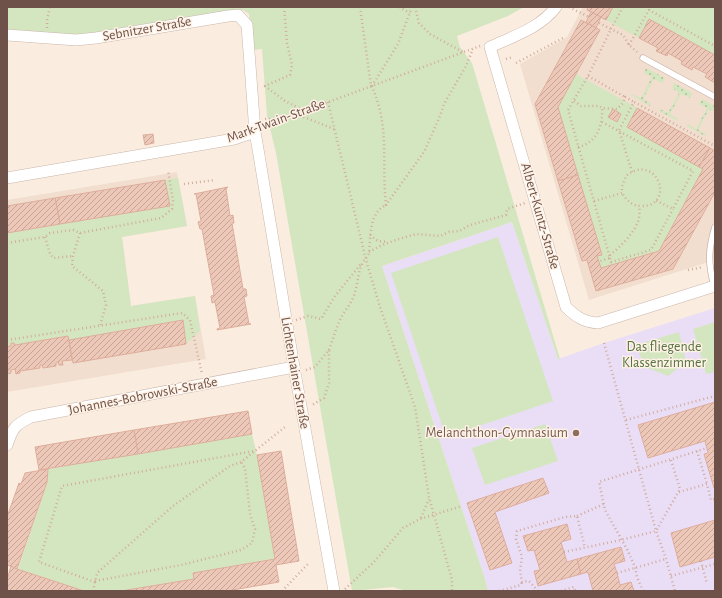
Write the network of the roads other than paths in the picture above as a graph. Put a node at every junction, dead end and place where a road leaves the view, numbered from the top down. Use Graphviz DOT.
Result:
graph roads {
  1 [pos="556,7"];
  2 [pos="7,35"];
  3 [pos="643,58"];
  4 [pos="715,97"];
  5 [pos="255,132"];
  6 [pos="259,155"];
  7 [pos="7,178"];
  8 [pos="715,227"];
  9 [pos="714,286"];
  10 [pos="294,370"];
  11 [pos="7,445"];
  12 [pos="334,591"];
  1 -- 9 [label="street, Albert-Kuntz-Straße"];
  2 -- 5 [label="street, Sebnitzer Straße"];
  3 -- 4 [label="lane"];
  5 -- 6 [label="street, Sebnitzer Straße"];
  5 -- 7 [label="street, Mark-Twain-Straße"];
  6 -- 10 [label="street, Lichtenhainer Straße"];
  8 -- 9 [label="lane"];
  10 -- 11 [label="street, Johannes-Bobrowski-Straße"];
  10 -- 12 [label="street, Lichtenhainer Straße"];
}
